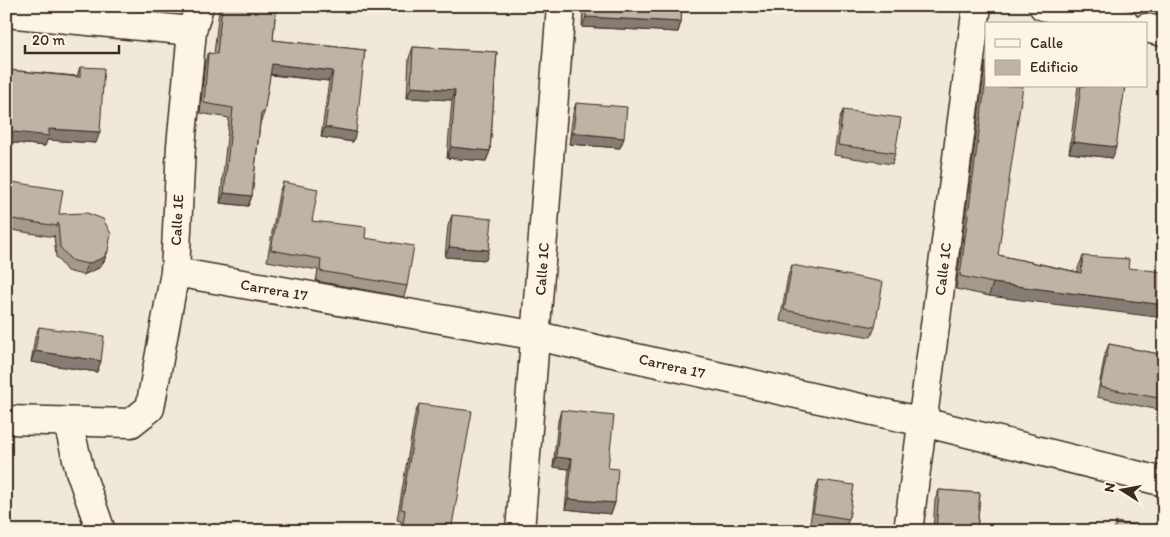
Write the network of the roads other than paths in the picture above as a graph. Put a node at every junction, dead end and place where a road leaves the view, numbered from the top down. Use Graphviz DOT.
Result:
graph roads {
  1 [pos="560,6"];
  2 [pos="977,6"];
  3 [pos="1043,6"];
  4 [pos="6,12"];
  5 [pos="196,19"];
  6 [pos="1116,22"];
  7 [pos="1148,28"];
  8 [pos="1164,32"];
  9 [pos="175,272"];
  10 [pos="537,336"];
  11 [pos="6,420"];
  12 [pos="923,422"];
  13 [pos="68,423"];
  14 [pos="1164,482"];
  15 [pos="101,531"];
  16 [pos="520,531"];
  17 [pos="908,531"];
  1 -- 10 [label="street, Calle 1C"];
  2 -- 12 [label="street, Calle 1C"];
  3 -- 6 [label="street"];
  4 -- 5 [label="street"];
  5 -- 9 [label="street, Calle 1E"];
  7 -- 8 [label="street"];
  9 -- 10 [label="street, Carrera 17"];
  9 -- 13 [label="street, Calle 1E"];
  10 -- 12 [label="street, Carrera 17"];
  10 -- 16 [label="street, Calle 1C"];
  11 -- 13 [label="street"];
  12 -- 14 [label="street, Carrera 17"];
  12 -- 17 [label="street, Calle 1C"];
  13 -- 15 [label="street"];
}
